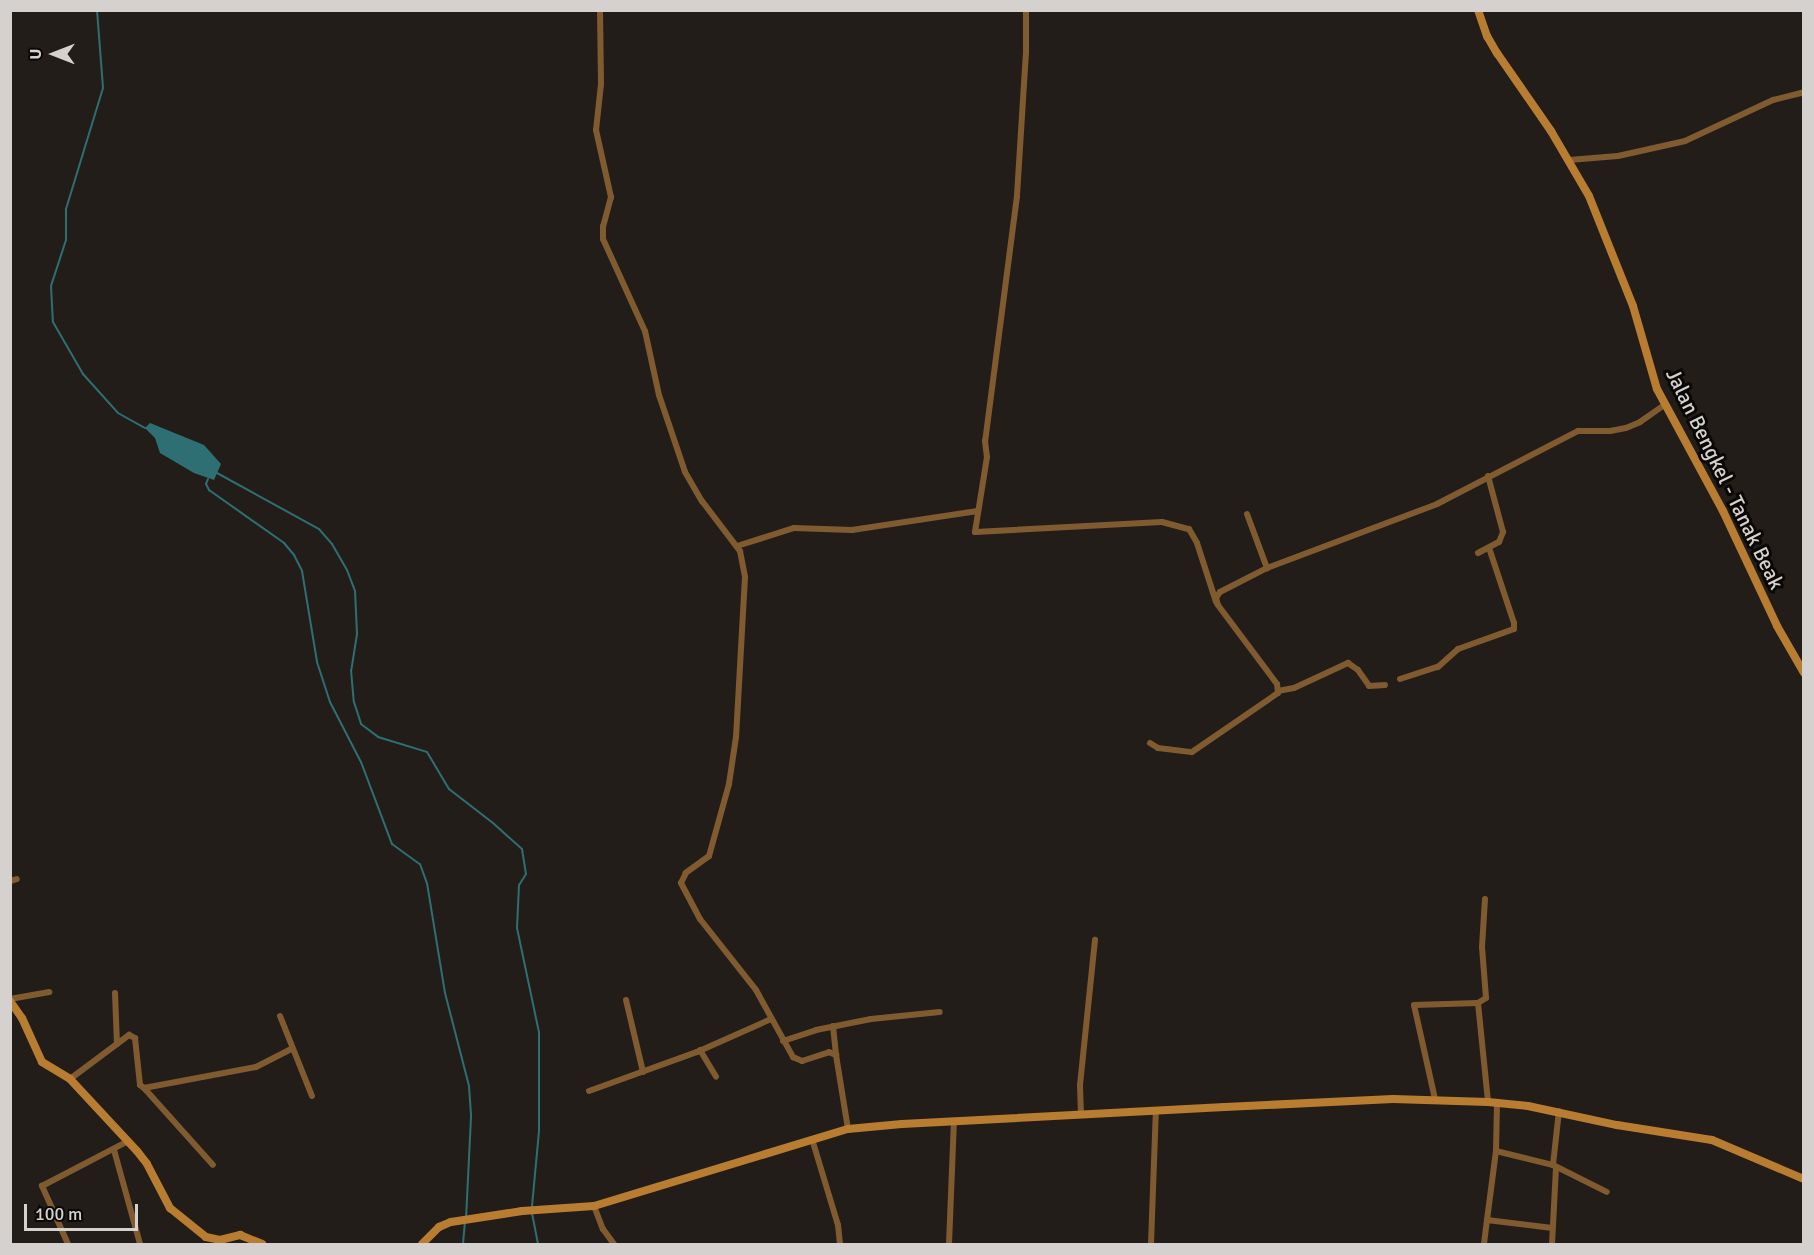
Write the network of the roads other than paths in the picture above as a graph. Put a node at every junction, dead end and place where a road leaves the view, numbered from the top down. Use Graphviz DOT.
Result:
graph roads {
  1 [pos="600,10"];
  2 [pos="1026,10"];
  3 [pos="1478,10"];
  4 [pos="1803,92"];
  5 [pos="1569,160"];
  6 [pos="1664,405"];
  7 [pos="1488,476"];
  8 [pos="978,511"];
  9 [pos="1247,514"];
  10 [pos="737,546"];
  11 [pos="1489,548"];
  12 [pos="1478,553"];
  13 [pos="1267,568"];
  14 [pos="1216,602"];
  15 [pos="1803,673"];
  16 [pos="1400,679"];
  17 [pos="1384,685"];
  18 [pos="1278,691"];
  19 [pos="1150,743"];
  20 [pos="1485,899"];
  21 [pos="1095,940"];
  22 [pos="49,992"];
  23 [pos="115,993"];
  24 [pos="10,1000"];
  25 [pos="626,1000"];
  26 [pos="1478,1003"];
  27 [pos="940,1012"];
  28 [pos="280,1016"];
  29 [pos="771,1019"];
  30 [pos="833,1026"];
  31 [pos="783,1041"];
  32 [pos="117,1044"];
  33 [pos="291,1049"];
  34 [pos="700,1050"];
  35 [pos="836,1055"];
  36 [pos="643,1072"];
  37 [pos="716,1077"];
  38 [pos="70,1079"];
  39 [pos="144,1088"];
  40 [pos="589,1091"];
  41 [pos="312,1096"];
  42 [pos="1435,1099"];
  43 [pos="1492,1102"];
  44 [pos="1156,1110"];
  45 [pos="1559,1111"];
  46 [pos="1081,1115"];
  47 [pos="954,1121"];
  48 [pos="848,1129"];
  49 [pos="812,1139"];
  50 [pos="128,1142"];
  51 [pos="114,1150"];
  52 [pos="1496,1151"];
  53 [pos="213,1165"];
  54 [pos="1554,1166"];
  55 [pos="1803,1179"];
  56 [pos="1607,1192"];
  57 [pos="594,1206"];
  58 [pos="1487,1220"];
  59 [pos="1553,1228"];
  60 [pos="218,1242"];
  61 [pos="68,1245"];
  62 [pos="140,1245"];
  63 [pos="262,1245"];
  64 [pos="423,1245"];
  65 [pos="614,1245"];
  66 [pos="840,1245"];
  67 [pos="949,1245"];
  68 [pos="1151,1245"];
  69 [pos="1484,1245"];
  70 [pos="1552,1245"];
  1 -- 10 [label="street"];
  2 -- 8 [label="street"];
  3 -- 5 [label="street, Jalan Bengkel - Tanak Beak"];
  4 -- 5 [label="street"];
  5 -- 6 [label="street, Jalan Bengkel - Tanak Beak"];
  6 -- 7 [label="street"];
  6 -- 15 [label="street, Jalan Bengkel - Tanak Beak"];
  7 -- 11 [label="street"];
  7 -- 13 [label="street"];
  8 -- 10 [label="street"];
  8 -- 14 [label="street"];
  9 -- 13 [label="street"];
  10 -- 29 [label="street"];
  11 -- 12 [label="street"];
  11 -- 16 [label="street"];
  13 -- 14 [label="street"];
  14 -- 18 [label="street"];
  17 -- 18 [label="street"];
  18 -- 19 [label="street"];
  20 -- 26 [label="street"];
  21 -- 46 [label="street"];
  22 -- 24 [label="street"];
  23 -- 32 [label="street"];
  24 -- 38 [label="street"];
  25 -- 36 [label="street"];
  26 -- 42 [label="street"];
  26 -- 43 [label="street"];
  27 -- 30 [label="street"];
  28 -- 33 [label="street"];
  29 -- 31 [label="street"];
  29 -- 34 [label="street"];
  30 -- 31 [label="street"];
  30 -- 35 [label="street"];
  31 -- 35 [label="street"];
  32 -- 38 [label="street"];
  32 -- 39 [label="street"];
  33 -- 39 [label="street"];
  33 -- 41 [label="street"];
  34 -- 36 [label="street"];
  34 -- 37 [label="street"];
  35 -- 48 [label="street"];
  36 -- 40 [label="street"];
  38 -- 50 [label="street"];
  39 -- 53 [label="street"];
  42 -- 43 [label="street"];
  42 -- 44 [label="street"];
  43 -- 45 [label="street"];
  43 -- 52 [label="street"];
  44 -- 46 [label="street"];
  44 -- 68 [label="street"];
  45 -- 54 [label="street"];
  45 -- 55 [label="street"];
  46 -- 47 [label="street"];
  47 -- 48 [label="street"];
  47 -- 67 [label="street"];
  48 -- 49 [label="street"];
  49 -- 57 [label="street"];
  49 -- 66 [label="street"];
  50 -- 51 [label="street"];
  50 -- 60 [label="street"];
  51 -- 61 [label="street"];
  51 -- 62 [label="street"];
  52 -- 54 [label="street"];
  52 -- 58 [label="street"];
  54 -- 56 [label="street"];
  54 -- 59 [label="street"];
  57 -- 64 [label="street"];
  57 -- 65 [label="street"];
  58 -- 59 [label="street"];
  58 -- 69 [label="street"];
  59 -- 70 [label="street"];
  60 -- 63 [label="street"];
}
